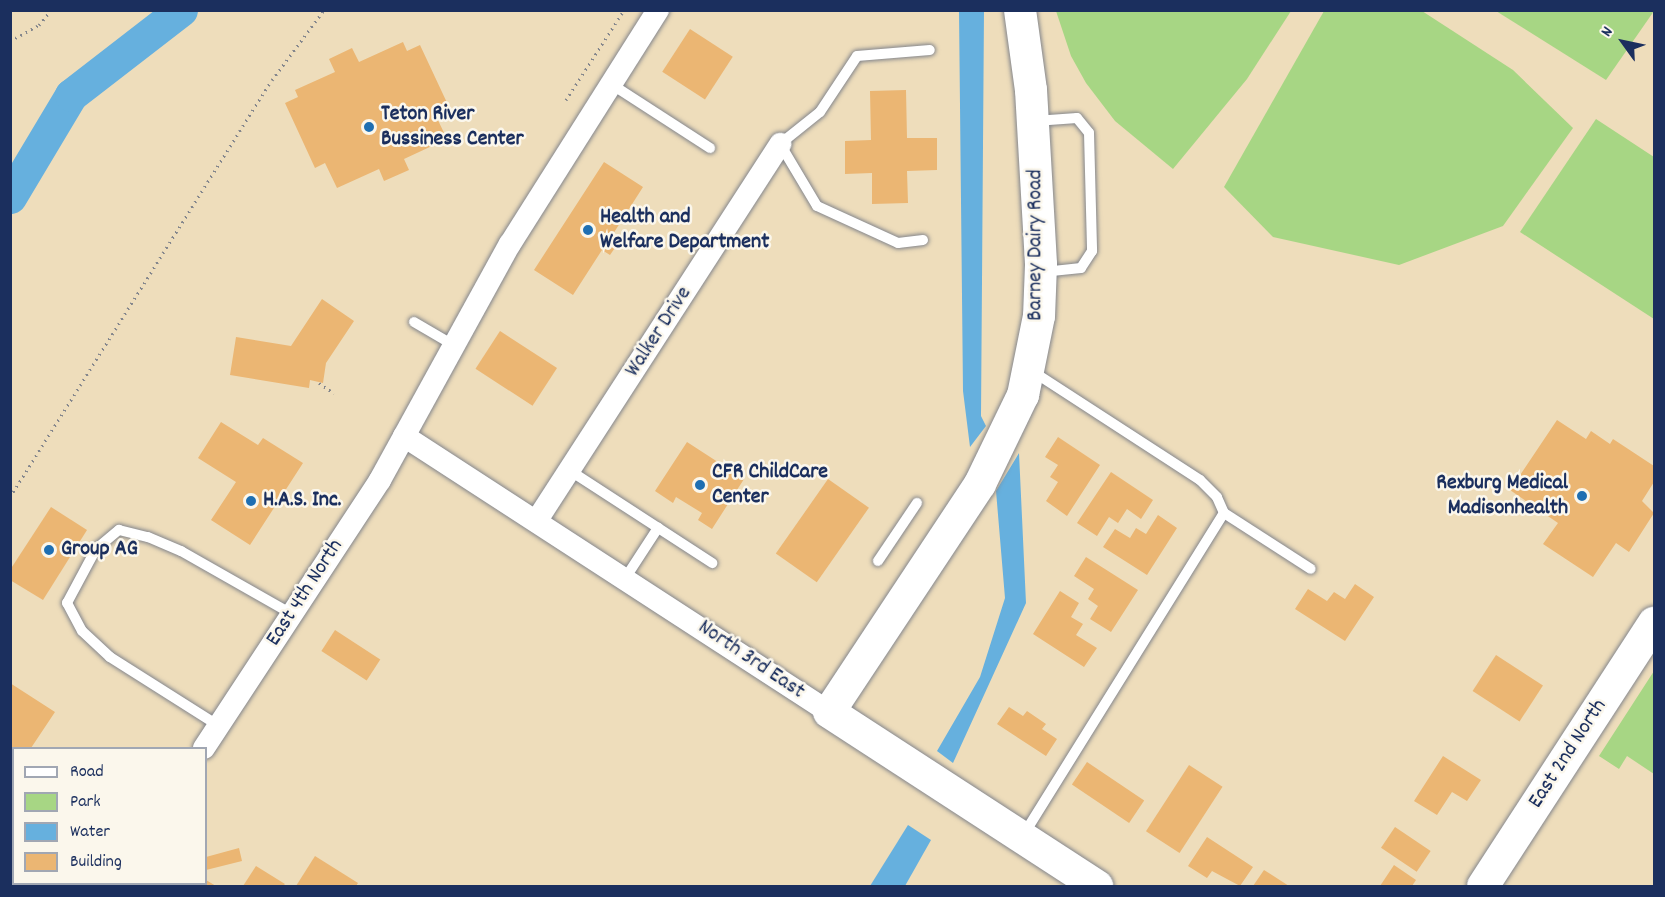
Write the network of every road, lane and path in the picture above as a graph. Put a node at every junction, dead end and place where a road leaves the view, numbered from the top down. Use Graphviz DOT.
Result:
graph roads {
  1 [pos="51,10"];
  2 [pos="324,10"];
  3 [pos="624,10"];
  4 [pos="658,10"];
  5 [pos="1020,10"];
  6 [pos="10,41"];
  7 [pos="930,50"];
  8 [pos="612,84"];
  9 [pos="566,100"];
  10 [pos="1033,121"];
  11 [pos="780,144"];
  12 [pos="710,148"];
  13 [pos="923,240"];
  14 [pos="1041,272"];
  15 [pos="414,322"];
  16 [pos="455,346"];
  17 [pos="1029,369"];
  18 [pos="319,383"];
  19 [pos="334,393"];
  20 [pos="404,436"];
  21 [pos="569,471"];
  22 [pos="10,496"];
  23 [pos="917,503"];
  24 [pos="1224,513"];
  25 [pos="537,520"];
  26 [pos="658,528"];
  27 [pos="878,561"];
  28 [pos="712,563"];
  29 [pos="1311,569"];
  30 [pos="626,577"];
  31 [pos="292,614"];
  32 [pos="1654,623"];
  33 [pos="829,712"];
  34 [pos="219,726"];
  35 [pos="205,747"];
  36 [pos="1022,838"];
  37 [pos="1097,886"];
  38 [pos="1482,886"];
  1 -- 6 [label="path"];
  2 -- 22 [label="path"];
  3 -- 9 [label="path"];
  4 -- 8 [label="street, East 4th North"];
  5 -- 10 [label="street, Barney Dairy Road"];
  7 -- 11 [label="lane"];
  8 -- 12 [label="lane"];
  8 -- 16 [label="street, East 4th North"];
  10 -- 14 [label="street, Barney Dairy Road"];
  10 -- 14 [label="lane"];
  11 -- 13 [label="lane"];
  11 -- 21 [label="street, Walker Drive"];
  14 -- 17 [label="street, Barney Dairy Road"];
  15 -- 16 [label="lane"];
  16 -- 20 [label="street, East 4th North"];
  17 -- 24 [label="lane"];
  17 -- 33 [label="street, Barney Dairy Road"];
  18 -- 19 [label="path"];
  20 -- 25 [label="street, North 3rd East"];
  20 -- 31 [label="street, East 4th North"];
  21 -- 25 [label="street, Walker Drive"];
  21 -- 26 [label="lane"];
  23 -- 27 [label="lane"];
  24 -- 29 [label="lane"];
  24 -- 36 [label="lane"];
  25 -- 30 [label="street, North 3rd East"];
  26 -- 28 [label="lane"];
  26 -- 30 [label="lane"];
  30 -- 33 [label="street, North 3rd East"];
  31 -- 34 [label="street, East 4th North"];
  31 -- 34 [label="lane"];
  32 -- 38 [label="street, East 2nd North"];
  33 -- 36 [label="street, North 3rd East"];
  34 -- 35 [label="street, East 4th North"];
  36 -- 37 [label="street, North 3rd East"];
}
